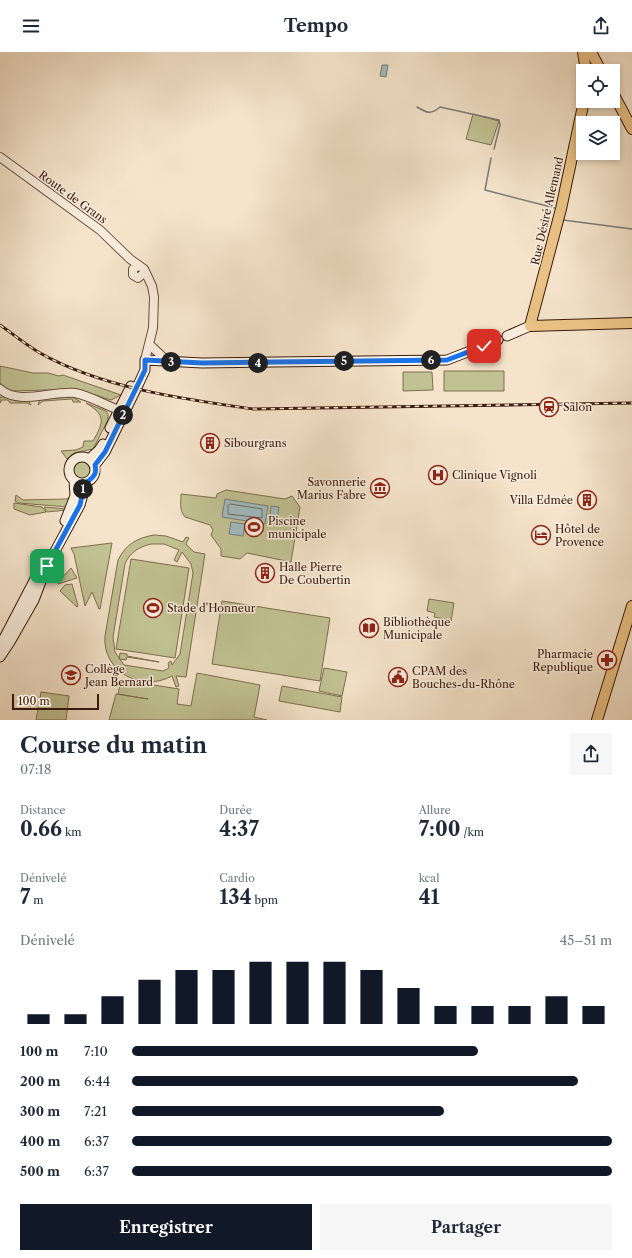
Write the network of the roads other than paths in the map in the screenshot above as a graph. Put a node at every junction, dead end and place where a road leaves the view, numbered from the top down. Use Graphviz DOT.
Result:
graph roads {
  1 [pos="583,52"];
  2 [pos="592,52"];
  3 [pos="585,64"];
  4 [pos="598,64"];
  5 [pos="620,106"];
  6 [pos="582,108"];
  7 [pos="632,129"];
  8 [pos="0,157"];
  9 [pos="632,323"];
  10 [pos="530,326"];
  11 [pos="150,345"];
  12 [pos="145,360"];
  13 [pos="168,362"];
  14 [pos="0,389"];
  15 [pos="122,411"];
  16 [pos="92,462"];
  17 [pos="74,481"];
  18 [pos="86,483"];
  19 [pos="632,606"];
  20 [pos="0,646"];
  21 [pos="0,657"];
  22 [pos="597,720"];
  1 -- 3 [label="main road"];
  2 -- 4 [label="main road"];
  5 -- 7 [label="main road"];
  6 -- 10 [label="main road, Rue Désiré Allemand"];
  8 -- 11 [label="street, Route de Grans"];
  9 -- 10 [label="main road"];
  10 -- 13 [label="main road"];
  11 -- 12 [label="street"];
  11 -- 13 [label="street"];
  12 -- 13 [label="main road"];
  12 -- 15 [label="main road"];
  14 -- 15 [label="street"];
  15 -- 16 [label="main road"];
  16 -- 17 [label="main road"];
  16 -- 18 [label="main road"];
  17 -- 18 [label="main road"];
  17 -- 20 [label="main road"];
  18 -- 21 [label="main road"];
  19 -- 22 [label="main road"];
}
